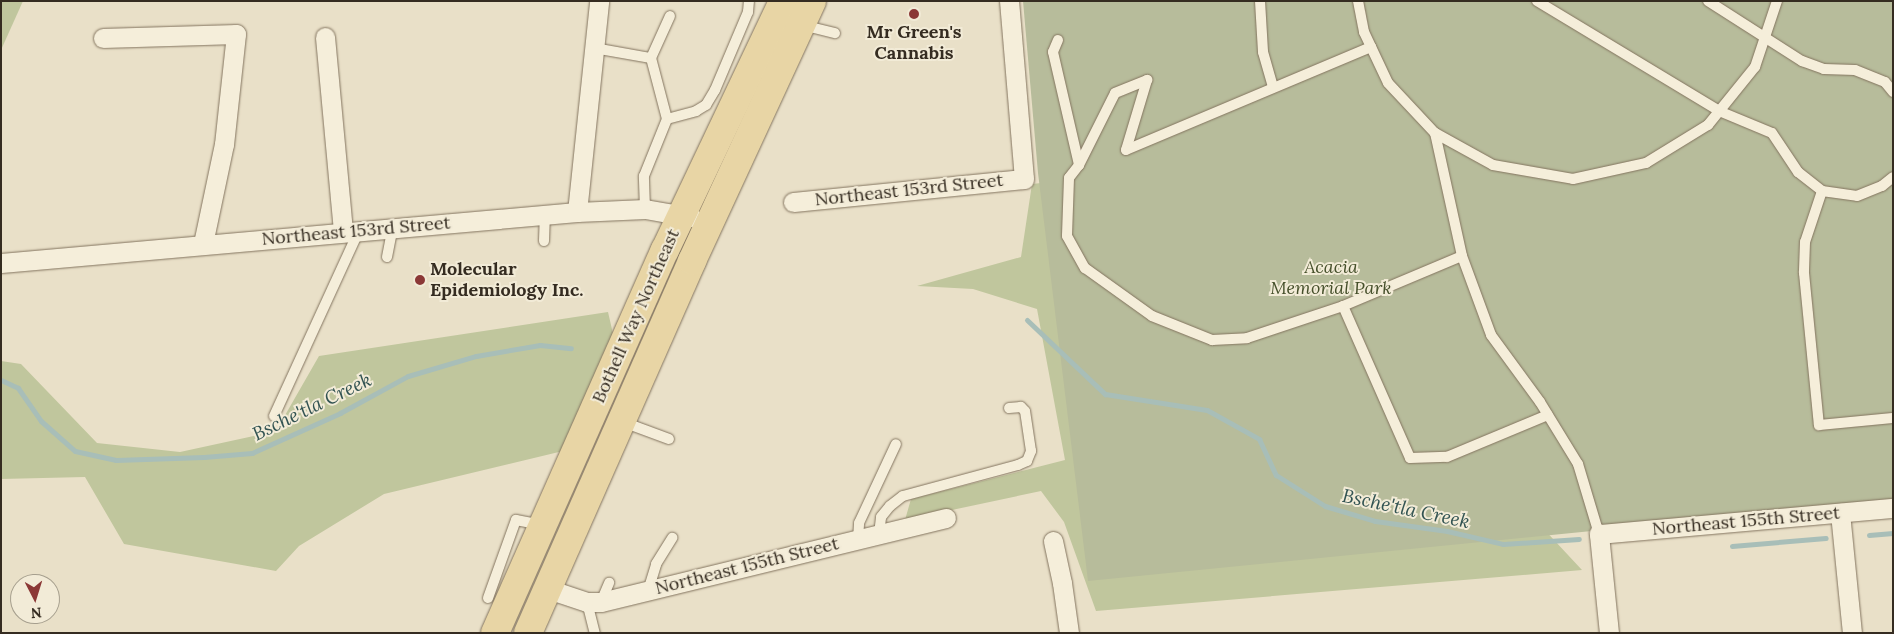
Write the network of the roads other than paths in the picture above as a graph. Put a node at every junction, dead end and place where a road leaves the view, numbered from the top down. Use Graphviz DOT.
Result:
graph roads {
  1 [pos="599,1"];
  2 [pos="749,1"];
  3 [pos="783,1"];
  4 [pos="1009,1"];
  5 [pos="1260,1"];
  6 [pos="1358,1"];
  7 [pos="1537,1"];
  8 [pos="1708,1"];
  9 [pos="1777,1"];
  10 [pos="807,13"];
  11 [pos="670,16"];
  12 [pos="835,33"];
  13 [pos="326,37"];
  14 [pos="1765,37"];
  15 [pos="103,38"];
  16 [pos="1058,40"];
  17 [pos="1371,47"];
  18 [pos="594,48"];
  19 [pos="651,58"];
  20 [pos="1273,88"];
  21 [pos="1893,92"];
  22 [pos="1719,111"];
  23 [pos="667,119"];
  24 [pos="1435,133"];
  25 [pos="1078,165"];
  26 [pos="1893,177"];
  27 [pos="1822,191"];
  28 [pos="793,202"];
  29 [pos="645,209"];
  30 [pos="577,212"];
  31 [pos="545,215"];
  32 [pos="682,215"];
  33 [pos="709,222"];
  34 [pos="394,227"];
  35 [pos="351,231"];
  36 [pos="544,241"];
  37 [pos="204,244"];
  38 [pos="1462,256"];
  39 [pos="387,257"];
  40 [pos="1,263"];
  41 [pos="1343,306"];
  42 [pos="1009,408"];
  43 [pos="1548,415"];
  44 [pos="274,416"];
  45 [pos="1893,418"];
  46 [pos="620,421"];
  47 [pos="669,439"];
  48 [pos="896,444"];
  49 [pos="1893,508"];
  50 [pos="1840,513"];
  51 [pos="946,518"];
  52 [pos="542,525"];
  53 [pos="879,534"];
  54 [pos="1599,534"];
  55 [pos="672,538"];
  56 [pos="858,539"];
  57 [pos="1053,541"];
  58 [pos="609,583"];
  59 [pos="548,589"];
  60 [pos="648,590"];
  61 [pos="488,598"];
  62 [pos="594,602"];
  63 [pos="495,633"];
  64 [pos="528,633"];
  65 [pos="595,633"];
  66 [pos="1069,633"];
  67 [pos="1609,633"];
  68 [pos="1852,633"];
  1 -- 18 [label="street"];
  2 -- 23 [label="lane"];
  3 -- 32 [label="main road, Bothell Way Northeast"];
  4 -- 28 [label="street, Northeast 153rd Street"];
  5 -- 20 [label="lane"];
  6 -- 17 [label="lane"];
  7 -- 22 [label="lane"];
  8 -- 14 [label="lane"];
  9 -- 14 [label="lane"];
  10 -- 12 [label="lane"];
  10 -- 33 [label="main road, Bothell Way Northeast"];
  11 -- 19 [label="lane"];
  13 -- 35 [label="street"];
  14 -- 21 [label="lane"];
  14 -- 22 [label="lane"];
  15 -- 37 [label="street"];
  16 -- 25 [label="lane"];
  17 -- 20 [label="lane"];
  17 -- 24 [label="lane"];
  18 -- 19 [label="lane"];
  18 -- 30 [label="street"];
  19 -- 23 [label="lane"];
  20 -- 25 [label="lane"];
  22 -- 24 [label="lane"];
  22 -- 27 [label="lane"];
  23 -- 29 [label="lane"];
  24 -- 38 [label="lane"];
  25 -- 41 [label="lane"];
  26 -- 27 [label="lane"];
  27 -- 45 [label="lane"];
  29 -- 30 [label="street, Northeast 153rd Street"];
  29 -- 32 [label="street, Northeast 153rd Street"];
  30 -- 31 [label="street, Northeast 153rd Street"];
  31 -- 34 [label="street, Northeast 153rd Street"];
  31 -- 36 [label="lane"];
  32 -- 33 [label="street, Northeast 153rd Street"];
  32 -- 52 [label="main road, Bothell Way Northeast"];
  33 -- 46 [label="main road, Bothell Way Northeast"];
  34 -- 35 [label="street, Northeast 153rd Street"];
  34 -- 39 [label="lane"];
  35 -- 37 [label="street, Northeast 153rd Street"];
  35 -- 44 [label="lane"];
  37 -- 40 [label="street, Northeast 153rd Street"];
  38 -- 41 [label="lane"];
  38 -- 43 [label="lane"];
  41 -- 43 [label="lane"];
  42 -- 53 [label="lane"];
  43 -- 54 [label="lane"];
  46 -- 47 [label="lane"];
  46 -- 59 [label="main road, Bothell Way Northeast"];
  48 -- 56 [label="lane"];
  49 -- 50 [label="street, Northeast 155th Street"];
  50 -- 54 [label="street, Northeast 155th Street"];
  50 -- 68 [label="street"];
  51 -- 53 [label="street, Northeast 155th Street"];
  52 -- 61 [label="lane"];
  52 -- 63 [label="main road, Bothell Way Northeast"];
  53 -- 56 [label="street, Northeast 155th Street"];
  54 -- 67 [label="street"];
  55 -- 60 [label="lane"];
  56 -- 60 [label="street, Northeast 155th Street"];
  57 -- 66 [label="street"];
  58 -- 62 [label="lane"];
  59 -- 62 [label="street"];
  59 -- 64 [label="main road, Bothell Way Northeast"];
  60 -- 62 [label="street, Northeast 155th Street"];
  62 -- 65 [label="lane"];
}
